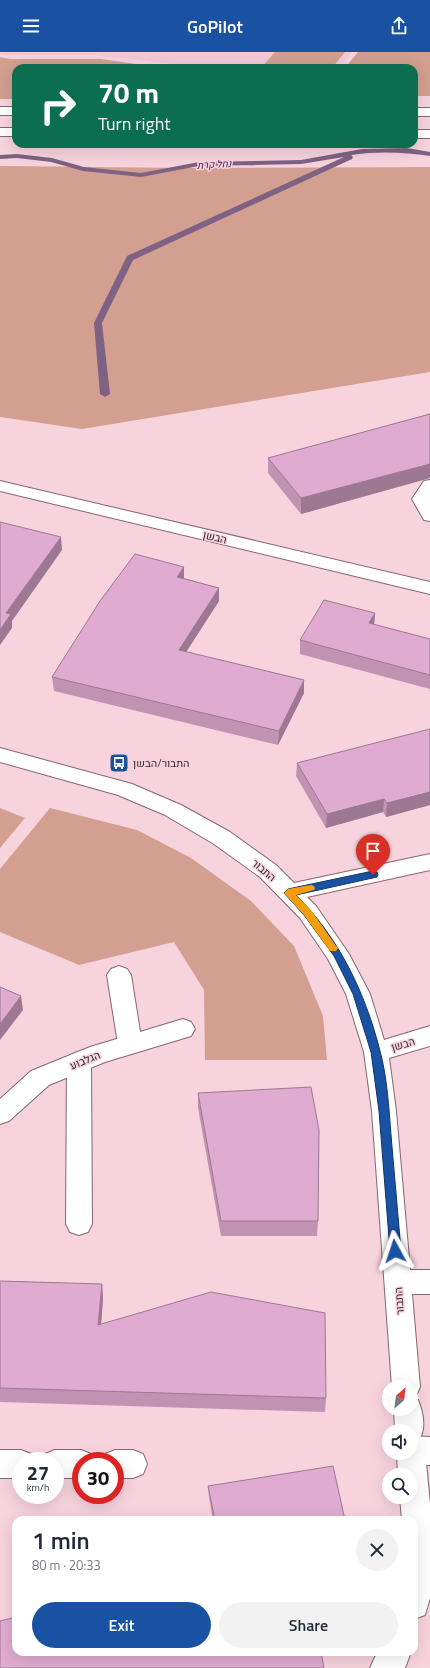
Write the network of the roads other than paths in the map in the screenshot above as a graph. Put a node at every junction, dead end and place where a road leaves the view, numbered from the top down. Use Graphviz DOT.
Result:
graph roads {
  1 [pos="0,111"];
  2 [pos="12,111"];
  3 [pos="418,112"];
  4 [pos="430,112"];
  5 [pos="0,132"];
  6 [pos="12,132"];
  7 [pos="418,134"];
  8 [pos="430,134"];
  9 [pos="430,485"];
  10 [pos="0,486"];
  11 [pos="430,516"];
  12 [pos="430,588"];
  13 [pos="0,756"];
  14 [pos="430,862"];
  15 [pos="288,893"];
  16 [pos="119,974"];
  17 [pos="183,1029"];
  18 [pos="430,1036"];
  19 [pos="130,1044"];
  20 [pos="376,1052"];
  21 [pos="79,1062"];
  22 [pos="0,1114"];
  23 [pos="79,1224"];
  24 [pos="398,1282"];
  25 [pos="430,1282"];
  26 [pos="405,1380"];
  27 [pos="418,1451"];
  28 [pos="430,1451"];
  29 [pos="412,1460"];
  30 [pos="0,1464"];
  31 [pos="12,1464"];
  32 [pos="416,1516"];
  33 [pos="418,1537"];
  34 [pos="420,1561"];
  35 [pos="418,1575"];
  36 [pos="430,1594"];
  37 [pos="394,1656"];
  38 [pos="386,1668"];
  1 -- 2 [label="street"];
  3 -- 4 [label="street"];
  5 -- 6 [label="street"];
  7 -- 8 [label="street"];
  9 -- 11 [label="street"];
  10 -- 12 [label="street, הבשן"];
  13 -- 15 [label="street, התבור"];
  14 -- 15 [label="street"];
  15 -- 20 [label="street, התבור"];
  16 -- 19 [label="street"];
  17 -- 19 [label="street, הגלבוע"];
  18 -- 20 [label="street, הבשן"];
  19 -- 21 [label="street, הגלבוע"];
  20 -- 24 [label="street, התבור"];
  21 -- 22 [label="street, הגלבוע"];
  21 -- 23 [label="street"];
  24 -- 25 [label="street"];
  24 -- 26 [label="street, התבור"];
  27 -- 28 [label="street"];
  29 -- 32 [label="street"];
  30 -- 31 [label="street"];
  33 -- 34 [label="street"];
  34 -- 35 [label="street"];
  34 -- 36 [label="street"];
  37 -- 38 [label="street"];
}
